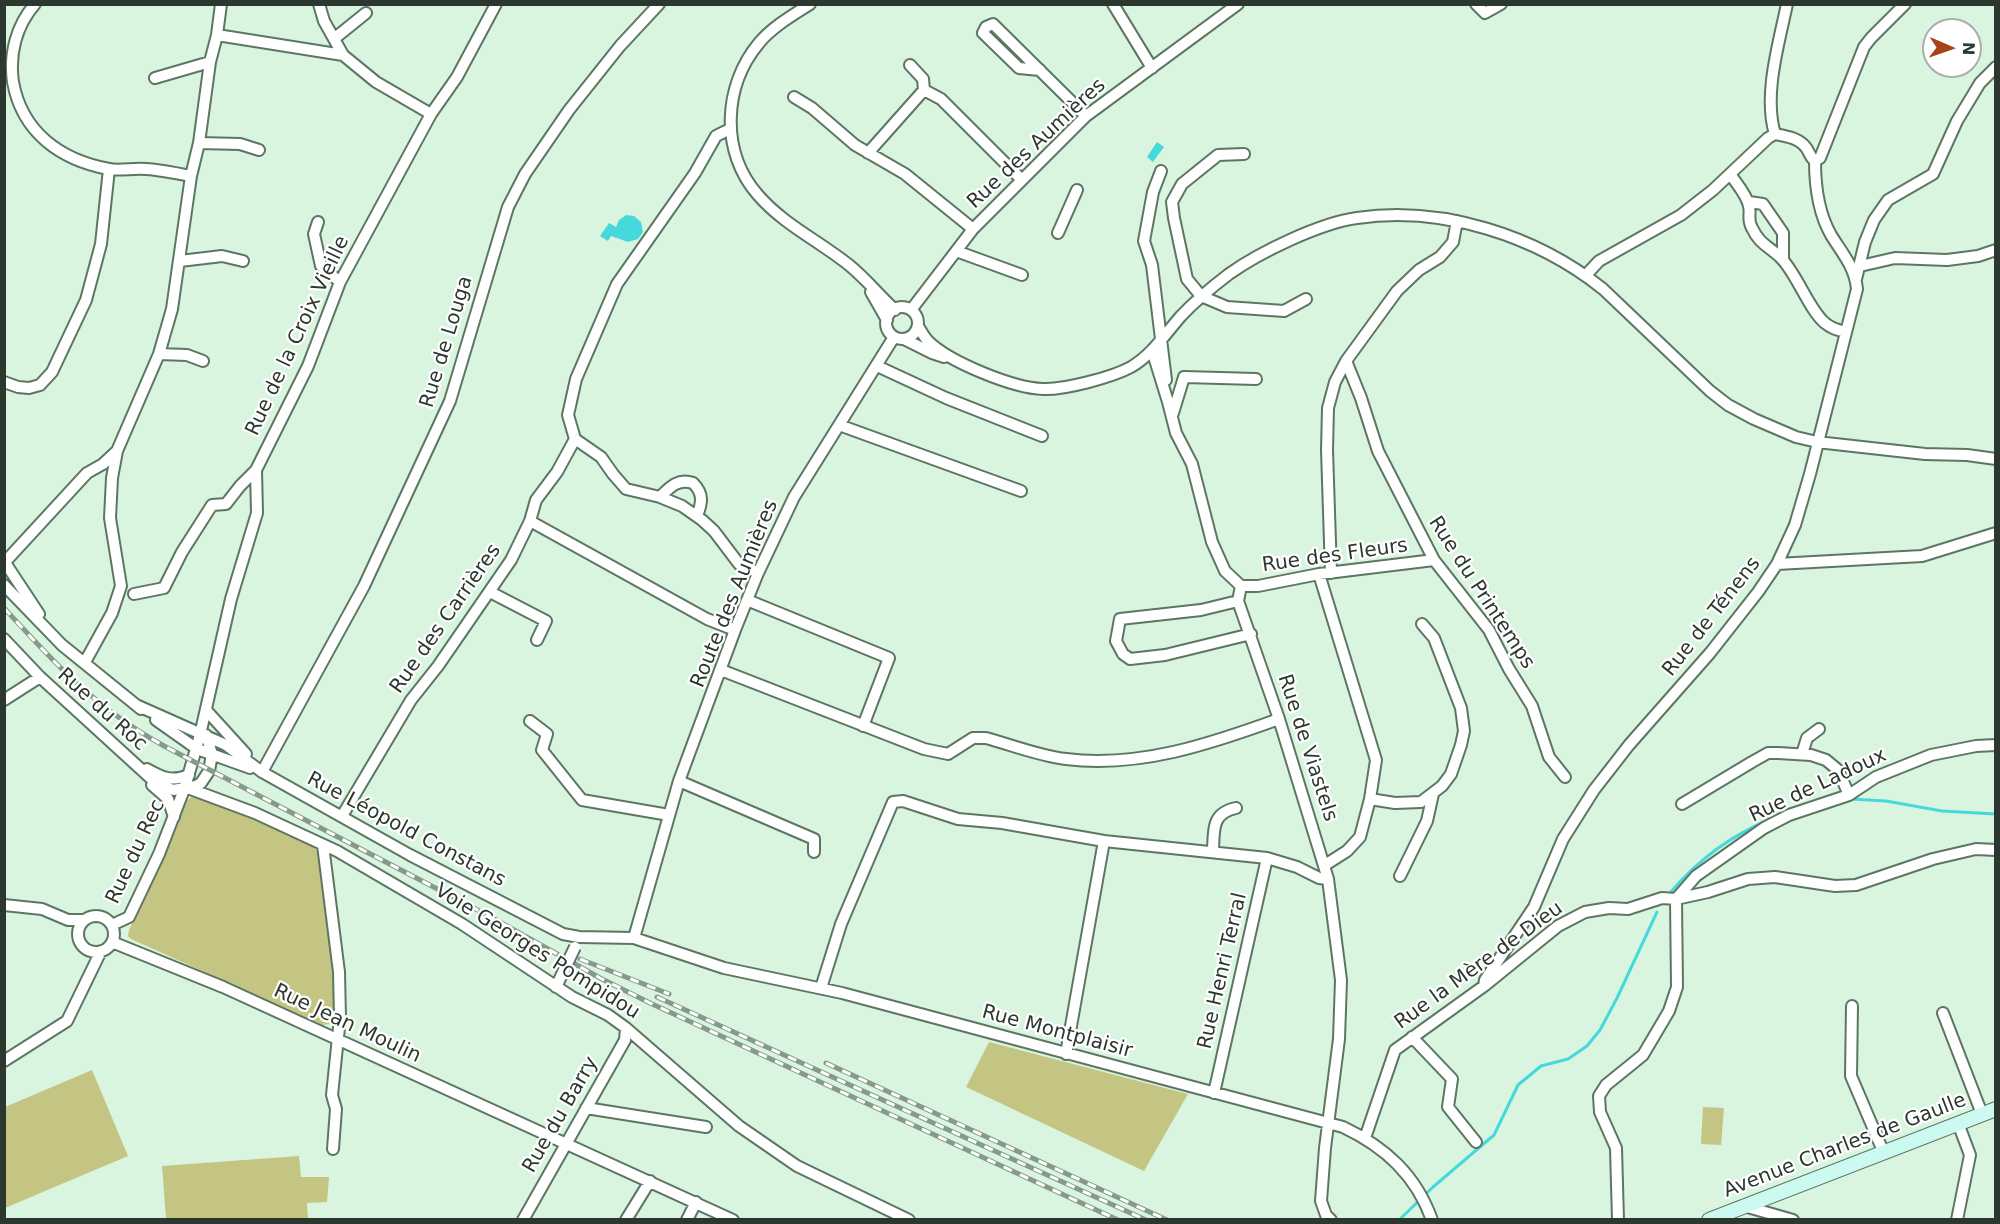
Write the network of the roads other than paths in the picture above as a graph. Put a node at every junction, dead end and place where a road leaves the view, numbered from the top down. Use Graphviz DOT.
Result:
graph roads {
  1 [pos="35,4"];
  2 [pos="221,4"];
  3 [pos="319,4"];
  4 [pos="496,4"];
  5 [pos="658,4"];
  6 [pos="810,4"];
  7 [pos="1113,4"];
  8 [pos="1238,4"];
  9 [pos="1476,4"];
  10 [pos="1501,4"];
  11 [pos="1787,4"];
  12 [pos="1905,4"];
  13 [pos="366,13"];
  14 [pos="217,35"];
  15 [pos="335,38"];
  16 [pos="343,55"];
  17 [pos="210,62"];
  18 [pos="910,65"];
  19 [pos="1995,67"];
  20 [pos="1152,68"];
  21 [pos="1040,70"];
  22 [pos="155,78"];
  23 [pos="924,90"];
  24 [pos="794,97"];
  25 [pos="431,114"];
  26 [pos="1086,116"];
  27 [pos="730,129"];
  28 [pos="1775,134"];
  29 [pos="199,143"];
  30 [pos="259,150"];
  31 [pos="868,153"];
  32 [pos="1244,154"];
  33 [pos="1815,161"];
  34 [pos="109,169"];
  35 [pos="1161,171"];
  36 [pos="1730,174"];
  37 [pos="191,176"];
  38 [pos="1021,179"];
  39 [pos="1077,190"];
  40 [pos="1749,202"];
  41 [pos="318,222"];
  42 [pos="1457,222"];
  43 [pos="972,229"];
  44 [pos="1058,233"];
  45 [pos="1995,250"];
  46 [pos="956,251"];
  47 [pos="1783,260"];
  48 [pos="180,261"];
  49 [pos="243,261"];
  50 [pos="1860,266"];
  51 [pos="1022,275"];
  52 [pos="1586,275"];
  53 [pos="1856,279"];
  54 [pos="340,282"];
  55 [pos="866,282"];
  56 [pos="1201,296"];
  57 [pos="1306,299"];
  58 [pos="895,310"];
  59 [pos="911,310"];
  60 [pos="887,321"];
  61 [pos="918,326"];
  62 [pos="1846,332"];
  63 [pos="899,338"];
  64 [pos="1162,338"];
  65 [pos="1152,350"];
  66 [pos="159,354"];
  67 [pos="952,359"];
  68 [pos="203,361"];
  69 [pos="1346,361"];
  70 [pos="877,366"];
  71 [pos="1256,379"];
  72 [pos="4,382"];
  73 [pos="1168,402"];
  74 [pos="1172,417"];
  75 [pos="839,426"];
  76 [pos="1042,436"];
  77 [pos="575,439"];
  78 [pos="1818,442"];
  79 [pos="117,451"];
  80 [pos="1995,459"];
  81 [pos="256,470"];
  82 [pos="1022,491"];
  83 [pos="660,497"];
  84 [pos="697,516"];
  85 [pos="530,521"];
  86 [pos="1995,533"];
  87 [pos="1434,560"];
  88 [pos="5,561"];
  89 [pos="1777,564"];
  90 [pos="758,573"];
  91 [pos="1332,573"];
  92 [pos="1319,574"];
  93 [pos="4,585"];
  94 [pos="1241,586"];
  95 [pos="490,592"];
  96 [pos="134,594"];
  97 [pos="747,600"];
  98 [pos="1238,601"];
  99 [pos="1422,624"];
  100 [pos="735,630"];
  101 [pos="1251,634"];
  102 [pos="54,637"];
  103 [pos="4,639"];
  104 [pos="537,640"];
  105 [pos="85,662"];
  106 [pos="722,670"];
  107 [pos="40,677"];
  108 [pos="4,700"];
  109 [pos="136,705"];
  110 [pos="206,710"];
  111 [pos="1279,719"];
  112 [pos="530,721"];
  113 [pos="863,726"];
  114 [pos="1819,729"];
  115 [pos="203,736"];
  116 [pos="1995,745"];
  117 [pos="196,748"];
  118 [pos="212,754"];
  119 [pos="1802,754"];
  120 [pos="131,760"];
  121 [pos="209,771"];
  122 [pos="262,772"];
  123 [pos="189,775"];
  124 [pos="1565,777"];
  125 [pos="679,781"];
  126 [pos="185,787"];
  127 [pos="1432,794"];
  128 [pos="1849,795"];
  129 [pos="1370,799"];
  130 [pos="1682,804"];
  131 [pos="1236,808"];
  132 [pos="255,813"];
  133 [pos="669,815"];
  134 [pos="342,816"];
  135 [pos="174,817"];
  136 [pos="1104,842"];
  137 [pos="323,844"];
  138 [pos="1995,850"];
  139 [pos="814,852"];
  140 [pos="1213,852"];
  141 [pos="1267,858"];
  142 [pos="1325,865"];
  143 [pos="1400,876"];
  144 [pos="1328,879"];
  145 [pos="1676,899"];
  146 [pos="4,905"];
  147 [pos="68,920"];
  148 [pos="84,920"];
  149 [pos="112,925"];
  150 [pos="78,933"];
  151 [pos="634,938"];
  152 [pos="112,942"];
  153 [pos="577,942"];
  154 [pos="95,955"];
  155 [pos="1484,986"];
  156 [pos="556,987"];
  157 [pos="821,988"];
  158 [pos="1852,1006"];
  159 [pos="1943,1013"];
  160 [pos="626,1028"];
  161 [pos="1412,1036"];
  162 [pos="339,1040"];
  163 [pos="1065,1054"];
  164 [pos="4,1061"];
  165 [pos="1215,1093"];
  166 [pos="586,1108"];
  167 [pos="1995,1109"];
  168 [pos="1982,1114"];
  169 [pos="1328,1123"];
  170 [pos="1958,1123"];
  171 [pos="706,1127"];
  172 [pos="1365,1138"];
  173 [pos="565,1142"];
  174 [pos="1476,1142"];
  175 [pos="333,1149"];
  176 [pos="1883,1151"];
  177 [pos="650,1181"];
  178 [pos="696,1202"];
  179 [pos="1744,1206"];
  180 [pos="523,1220"];
  181 [pos="626,1220"];
  182 [pos="687,1220"];
  183 [pos="733,1220"];
  184 [pos="909,1220"];
  185 [pos="1330,1220"];
  186 [pos="1432,1220"];
  187 [pos="1618,1220"];
  188 [pos="1709,1220"];
  189 [pos="1793,1220"];
  190 [pos="1957,1220"];
  1 -- 34 [label="street"];
  2 -- 14 [label="street"];
  3 -- 15 [label="street"];
  4 -- 25 [label="street, Rue de la Croix Vieille"];
  5 -- 122 [label="street, Rue de Louga"];
  6 -- 27 [label="street"];
  7 -- 20 [label="street"];
  8 -- 20 [label="street, Rue des Aumières"];
  9 -- 10 [label="street"];
  11 -- 28 [label="street"];
  12 -- 33 [label="street"];
  13 -- 15 [label="street"];
  14 -- 16 [label="street"];
  14 -- 17 [label="street"];
  15 -- 16 [label="street"];
  16 -- 25 [label="street"];
  17 -- 22 [label="street"];
  17 -- 29 [label="street"];
  18 -- 23 [label="street"];
  19 -- 50 [label="street, Rue de Ténens"];
  20 -- 26 [label="street, Rue des Aumières"];
  21 -- 21 [label="street"];
  21 -- 26 [label="street"];
  23 -- 31 [label="street"];
  23 -- 38 [label="street"];
  24 -- 31 [label="street"];
  25 -- 54 [label="street, Rue de la Croix Vieille"];
  26 -- 38 [label="street, Rue des Aumières"];
  27 -- 55 [label="street"];
  27 -- 77 [label="street"];
  28 -- 33 [label="street"];
  28 -- 36 [label="street"];
  29 -- 30 [label="street"];
  29 -- 37 [label="street"];
  31 -- 43 [label="street"];
  32 -- 56 [label="street"];
  33 -- 53 [label="street"];
  34 -- 37 [label="street"];
  34 -- 72 [label="street"];
  35 -- 64 [label="street"];
  36 -- 40 [label="street"];
  36 -- 52 [label="street"];
  37 -- 48 [label="street"];
  38 -- 43 [label="street, Rue des Aumières"];
  39 -- 44 [label="street"];
  40 -- 47 [label="street"];
  40 -- 47 [label="street"];
  41 -- 54 [label="street"];
  42 -- 52 [label="street"];
  42 -- 56 [label="street"];
  42 -- 69 [label="street"];
  43 -- 46 [label="street, Rue des Aumières"];
  45 -- 50 [label="street"];
  46 -- 51 [label="street"];
  46 -- 59 [label="street, Rue des Aumières"];
  47 -- 62 [label="street"];
  48 -- 49 [label="street"];
  48 -- 66 [label="street"];
  50 -- 53 [label="street, Rue de Ténens"];
  52 -- 78 [label="street"];
  53 -- 62 [label="street, Rue de Ténens"];
  54 -- 81 [label="street, Rue de la Croix Vieille"];
  55 -- 58 [label="street"];
  55 -- 60 [label="street"];
  56 -- 57 [label="street"];
  56 -- 64 [label="street"];
  58 -- 59 [label="street"];
  58 -- 60 [label="street"];
  59 -- 61 [label="street"];
  60 -- 63 [label="street"];
  61 -- 63 [label="street"];
  61 -- 67 [label="street"];
  62 -- 78 [label="street, Rue de Ténens"];
  63 -- 67 [label="street"];
  63 -- 70 [label="street, Route des Aumières"];
  64 -- 65 [label="street"];
  64 -- 73 [label="street"];
  65 -- 67 [label="street"];
  65 -- 73 [label="street"];
  66 -- 68 [label="street"];
  66 -- 79 [label="street"];
  69 -- 87 [label="street, Rue du Printemps"];
  69 -- 91 [label="street"];
  70 -- 75 [label="street, Route des Aumières"];
  70 -- 76 [label="street"];
  71 -- 74 [label="street"];
  73 -- 74 [label="street"];
  74 -- 94 [label="street"];
  75 -- 82 [label="street"];
  75 -- 90 [label="street, Route des Aumières"];
  77 -- 83 [label="street"];
  77 -- 85 [label="street, Rue des Carrières"];
  78 -- 80 [label="street"];
  78 -- 89 [label="street, Rue de Ténens"];
  79 -- 88 [label="street"];
  79 -- 105 [label="street"];
  81 -- 96 [label="street"];
  81 -- 110 [label="street, Rue de la Croix Vieille"];
  83 -- 84 [label="street"];
  83 -- 84 [label="street"];
  84 -- 90 [label="street"];
  85 -- 95 [label="street, Rue des Carrières"];
  85 -- 100 [label="street"];
  86 -- 89 [label="street"];
  87 -- 91 [label="street, Rue des Fleurs"];
  87 -- 124 [label="street, Rue du Printemps"];
  88 -- 102 [label="street"];
  89 -- 155 [label="street, Rue de Ténens"];
  90 -- 97 [label="street, Route des Aumières"];
  91 -- 92 [label="street, Rue des Fleurs"];
  92 -- 94 [label="street, Rue des Fleurs"];
  92 -- 129 [label="street"];
  93 -- 102 [label="street"];
  94 -- 98 [label="street"];
  95 -- 104 [label="street"];
  95 -- 134 [label="street, Rue des Carrières"];
  97 -- 100 [label="street, Route des Aumières"];
  97 -- 113 [label="street"];
  98 -- 101 [label="street, Rue de Viastels"];
  98 -- 101 [label="street"];
  99 -- 127 [label="street"];
  100 -- 106 [label="street, Route des Aumières"];
  101 -- 111 [label="street, Rue de Viastels"];
  102 -- 105 [label="street"];
  103 -- 107 [label="street, Rue du Roc"];
  105 -- 109 [label="street"];
  106 -- 113 [label="street"];
  106 -- 125 [label="street, Route des Aumières"];
  107 -- 108 [label="street"];
  107 -- 120 [label="street, Rue du Roc"];
  109 -- 115 [label="street, Rue Léopold Constans"];
  109 -- 117 [label="street, Rue Léopold Constans"];
  110 -- 115 [label="street, Rue de la Croix Vieille"];
  110 -- 122 [label="street, Rue Léopold Constans"];
  111 -- 113 [label="street"];
  111 -- 142 [label="street, Rue de Viastels"];
  112 -- 133 [label="street"];
  114 -- 119 [label="street"];
  115 -- 117 [label="street, Rue de la Croix Vieille"];
  115 -- 118 [label="street, Rue de la Croix Vieille"];
  115 -- 122 [label="street, Rue Léopold Constans"];
  116 -- 128 [label="street, Rue de Ladoux"];
  117 -- 118 [label="street, Rue Léopold Constans"];
  117 -- 123 [label="street, Rue de la Croix Vieille"];
  118 -- 121 [label="street, Rue de la Croix Vieille"];
  118 -- 122 [label="street, Rue Léopold Constans"];
  119 -- 128 [label="street"];
  119 -- 130 [label="street"];
  120 -- 123 [label="street"];
  120 -- 126 [label="street, Rue du Roc"];
  120 -- 135 [label="street"];
  121 -- 126 [label="street"];
  121 -- 132 [label="street"];
  122 -- 134 [label="street, Rue Léopold Constans"];
  123 -- 126 [label="street, Rue de la Croix Vieille"];
  125 -- 133 [label="street, Route des Aumières"];
  125 -- 139 [label="street"];
  126 -- 132 [label="street, Voie Georges Pompidou"];
  126 -- 135 [label="street, Rue du Rec"];
  127 -- 129 [label="street"];
  127 -- 143 [label="street"];
  128 -- 145 [label="street, Rue de Ladoux"];
  129 -- 142 [label="street"];
  131 -- 140 [label="street"];
  132 -- 137 [label="street, Voie Georges Pompidou"];
  133 -- 151 [label="street, Route des Aumières"];
  134 -- 153 [label="street, Rue Léopold Constans"];
  135 -- 149 [label="street, Rue du Rec"];
  136 -- 140 [label="street"];
  136 -- 157 [label="street"];
  136 -- 163 [label="street"];
  137 -- 156 [label="street, Voie Georges Pompidou"];
  137 -- 162 [label="street"];
  138 -- 145 [label="street, Rue la Mère de Dieu"];
  140 -- 141 [label="street"];
  141 -- 144 [label="street"];
  141 -- 165 [label="street, Rue Henri Terral"];
  142 -- 144 [label="street, Rue de Viastels"];
  144 -- 169 [label="street, Rue de Viastels"];
  145 -- 155 [label="street, Rue la Mère de Dieu"];
  145 -- 187 [label="street"];
  146 -- 147 [label="street"];
  147 -- 148 [label="street"];
  147 -- 150 [label="street"];
  148 -- 149 [label="street"];
  148 -- 150 [label="street"];
  149 -- 152 [label="street"];
  150 -- 154 [label="street"];
  151 -- 153 [label="street, Rue Montplaisir"];
  151 -- 157 [label="street, Rue Montplaisir"];
  152 -- 154 [label="street"];
  152 -- 162 [label="street, Rue Jean Moulin"];
  153 -- 156 [label="street, bridge"];
  154 -- 164 [label="street"];
  155 -- 161 [label="street, Rue la Mère de Dieu"];
  156 -- 160 [label="street, Voie Georges Pompidou"];
  157 -- 163 [label="street, Rue Montplaisir"];
  158 -- 176 [label="street"];
  159 -- 168 [label="street"];
  160 -- 166 [label="street, Rue du Barry"];
  160 -- 184 [label="street, Voie Georges Pompidou"];
  161 -- 172 [label="street, Rue la Mère de Dieu"];
  161 -- 174 [label="street"];
  162 -- 173 [label="street, Rue Jean Moulin"];
  162 -- 175 [label="street"];
  163 -- 165 [label="street, Rue Montplaisir"];
  165 -- 169 [label="street, Rue Montplaisir"];
  166 -- 171 [label="street"];
  166 -- 173 [label="street, Rue du Barry"];
  167 -- 168 [label="main road, Avenue Charles de Gaulle"];
  168 -- 170 [label="main road, Avenue Charles de Gaulle"];
  169 -- 172 [label="street, Rue Montplaisir"];
  169 -- 185 [label="street, Rue de Viastels"];
  170 -- 176 [label="main road, Avenue Charles de Gaulle"];
  170 -- 190 [label="street"];
  172 -- 186 [label="street, Rue Montplaisir"];
  173 -- 177 [label="street, Rue Jean Moulin"];
  173 -- 180 [label="street, Rue du Barry"];
  176 -- 179 [label="main road, Avenue Charles de Gaulle"];
  177 -- 178 [label="street, Rue Jean Moulin"];
  177 -- 181 [label="street"];
  178 -- 182 [label="street"];
  178 -- 183 [label="street, Rue Jean Moulin"];
  179 -- 188 [label="main road, Avenue Charles de Gaulle"];
  179 -- 189 [label="street"];
}
